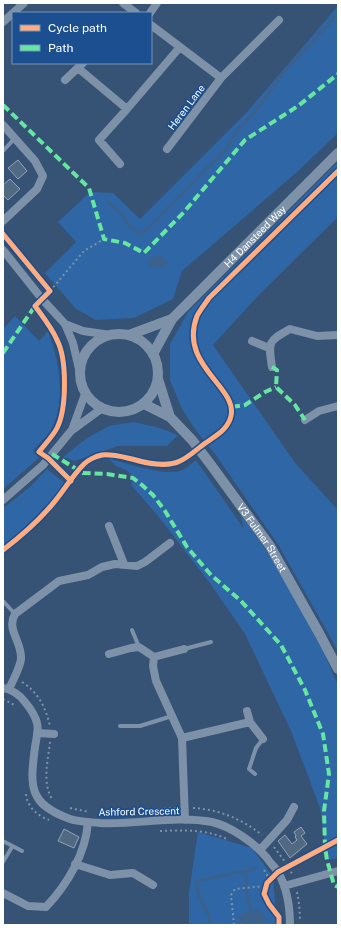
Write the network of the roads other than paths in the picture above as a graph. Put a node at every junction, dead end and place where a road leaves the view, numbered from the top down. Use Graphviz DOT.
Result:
graph roads {
  1 [pos="24,3"];
  2 [pos="123,3"];
  3 [pos="157,3"];
  4 [pos="14,12"];
  5 [pos="135,12"];
  6 [pos="151,12"];
  7 [pos="12,14"];
  8 [pos="279,20"];
  9 [pos="3,22"];
  10 [pos="152,25"];
  11 [pos="180,47"];
  12 [pos="80,66"];
  13 [pos="221,78"];
  14 [pos="65,80"];
  15 [pos="127,109"];
  16 [pos="3,125"];
  17 [pos="16,138"];
  18 [pos="167,149"];
  19 [pos="3,151"];
  20 [pos="338,153"];
  21 [pos="120,164"];
  22 [pos="3,221"];
  23 [pos="4,252"];
  24 [pos="172,319"];
  25 [pos="65,324"];
  26 [pos="111,335"];
  27 [pos="129,335"];
  28 [pos="338,335"];
  29 [pos="252,342"];
  30 [pos="269,348"];
  31 [pos="153,354"];
  32 [pos="272,367"];
  33 [pos="79,369"];
  34 [pos="158,379"];
  35 [pos="85,394"];
  36 [pos="144,404"];
  37 [pos="338,406"];
  38 [pos="101,409"];
  39 [pos="170,417"];
  40 [pos="305,420"];
  41 [pos="72,431"];
  42 [pos="3,500"];
  43 [pos="109,526"];
  44 [pos="170,543"];
  45 [pos="124,564"];
  46 [pos="3,601"];
  47 [pos="15,614"];
  48 [pos="132,630"];
  49 [pos="211,642"];
  50 [pos="139,647"];
  51 [pos="184,650"];
  52 [pos="109,654"];
  53 [pos="154,657"];
  54 [pos="338,669"];
  55 [pos="6,688"];
  56 [pos="247,711"];
  57 [pos="172,716"];
  58 [pos="250,722"];
  59 [pos="120,726"];
  60 [pos="37,733"];
  61 [pos="53,734"];
  62 [pos="182,738"];
  63 [pos="263,739"];
  64 [pos="255,774"];
  65 [pos="294,807"];
  66 [pos="185,820"];
  67 [pos="88,822"];
  68 [pos="3,840"];
  69 [pos="12,846"];
  70 [pos="260,850"];
  71 [pos="22,851"];
  72 [pos="3,862"];
  73 [pos="76,864"];
  74 [pos="338,871"];
  75 [pos="153,885"];
  76 [pos="284,886"];
  77 [pos="3,893"];
  78 [pos="290,925"];
  1 -- 4 [label="street"];
  2 -- 5 [label="street"];
  3 -- 6 [label="street"];
  7 -- 9 [label="street"];
  8 -- 13 [label="street, Heren Lane"];
  10 -- 11 [label="street"];
  11 -- 13 [label="street"];
  11 -- 15 [label="street"];
  12 -- 14 [label="street"];
  12 -- 15 [label="street"];
  13 -- 18 [label="street, Heren Lane"];
  15 -- 21 [label="street"];
  16 -- 17 [label="street"];
  17 -- 19 [label="lane"];
  17 -- 22 [label="street"];
  20 -- 24 [label="street, H4 Dansteed Way"];
  23 -- 25 [label="street"];
  24 -- 27 [label="street, H4 Dansteed Way"];
  24 -- 31 [label="street, H4 Dansteed Way"];
  25 -- 26 [label="street"];
  25 -- 33 [label="street"];
  26 -- 27 [label="street"];
  26 -- 33 [label="street"];
  27 -- 31 [label="street"];
  28 -- 30 [label="street"];
  29 -- 30 [label="street"];
  30 -- 32 [label="street"];
  31 -- 34 [label="street"];
  33 -- 35 [label="street"];
  34 -- 36 [label="street"];
  34 -- 39 [label="street, V3 Fulmer Street"];
  35 -- 38 [label="street"];
  35 -- 41 [label="street"];
  36 -- 38 [label="street"];
  36 -- 39 [label="street, V3 Fulmer Street"];
  37 -- 40 [label="street"];
  38 -- 41 [label="street"];
  39 -- 54 [label="street, V3 Fulmer Street"];
  41 -- 42 [label="street"];
  43 -- 45 [label="street"];
  44 -- 45 [label="street"];
  45 -- 47 [label="street"];
  46 -- 47 [label="lane"];
  47 -- 55 [label="street"];
  48 -- 50 [label="lane"];
  49 -- 51 [label="lane"];
  50 -- 52 [label="street"];
  50 -- 53 [label="street"];
  51 -- 53 [label="street"];
  53 -- 57 [label="street"];
  55 -- 60 [label="street, Ashford Crescent"];
  56 -- 58 [label="street"];
  57 -- 59 [label="lane"];
  57 -- 62 [label="street"];
  58 -- 62 [label="street"];
  58 -- 63 [label="street"];
  60 -- 61 [label="street"];
  60 -- 67 [label="street, Ashford Crescent"];
  62 -- 66 [label="street"];
  63 -- 64 [label="lane"];
  65 -- 70 [label="street"];
  66 -- 67 [label="street, Ashford Crescent"];
  66 -- 70 [label="street, Ashford Crescent"];
  67 -- 73 [label="street"];
  68 -- 69 [label="lane"];
  69 -- 71 [label="lane"];
  69 -- 72 [label="lane"];
  70 -- 76 [label="street, Ashford Crescent"];
  73 -- 75 [label="street"];
  73 -- 77 [label="street"];
  74 -- 76 [label="street"];
  76 -- 78 [label="street, Ashford Crescent"];
}
